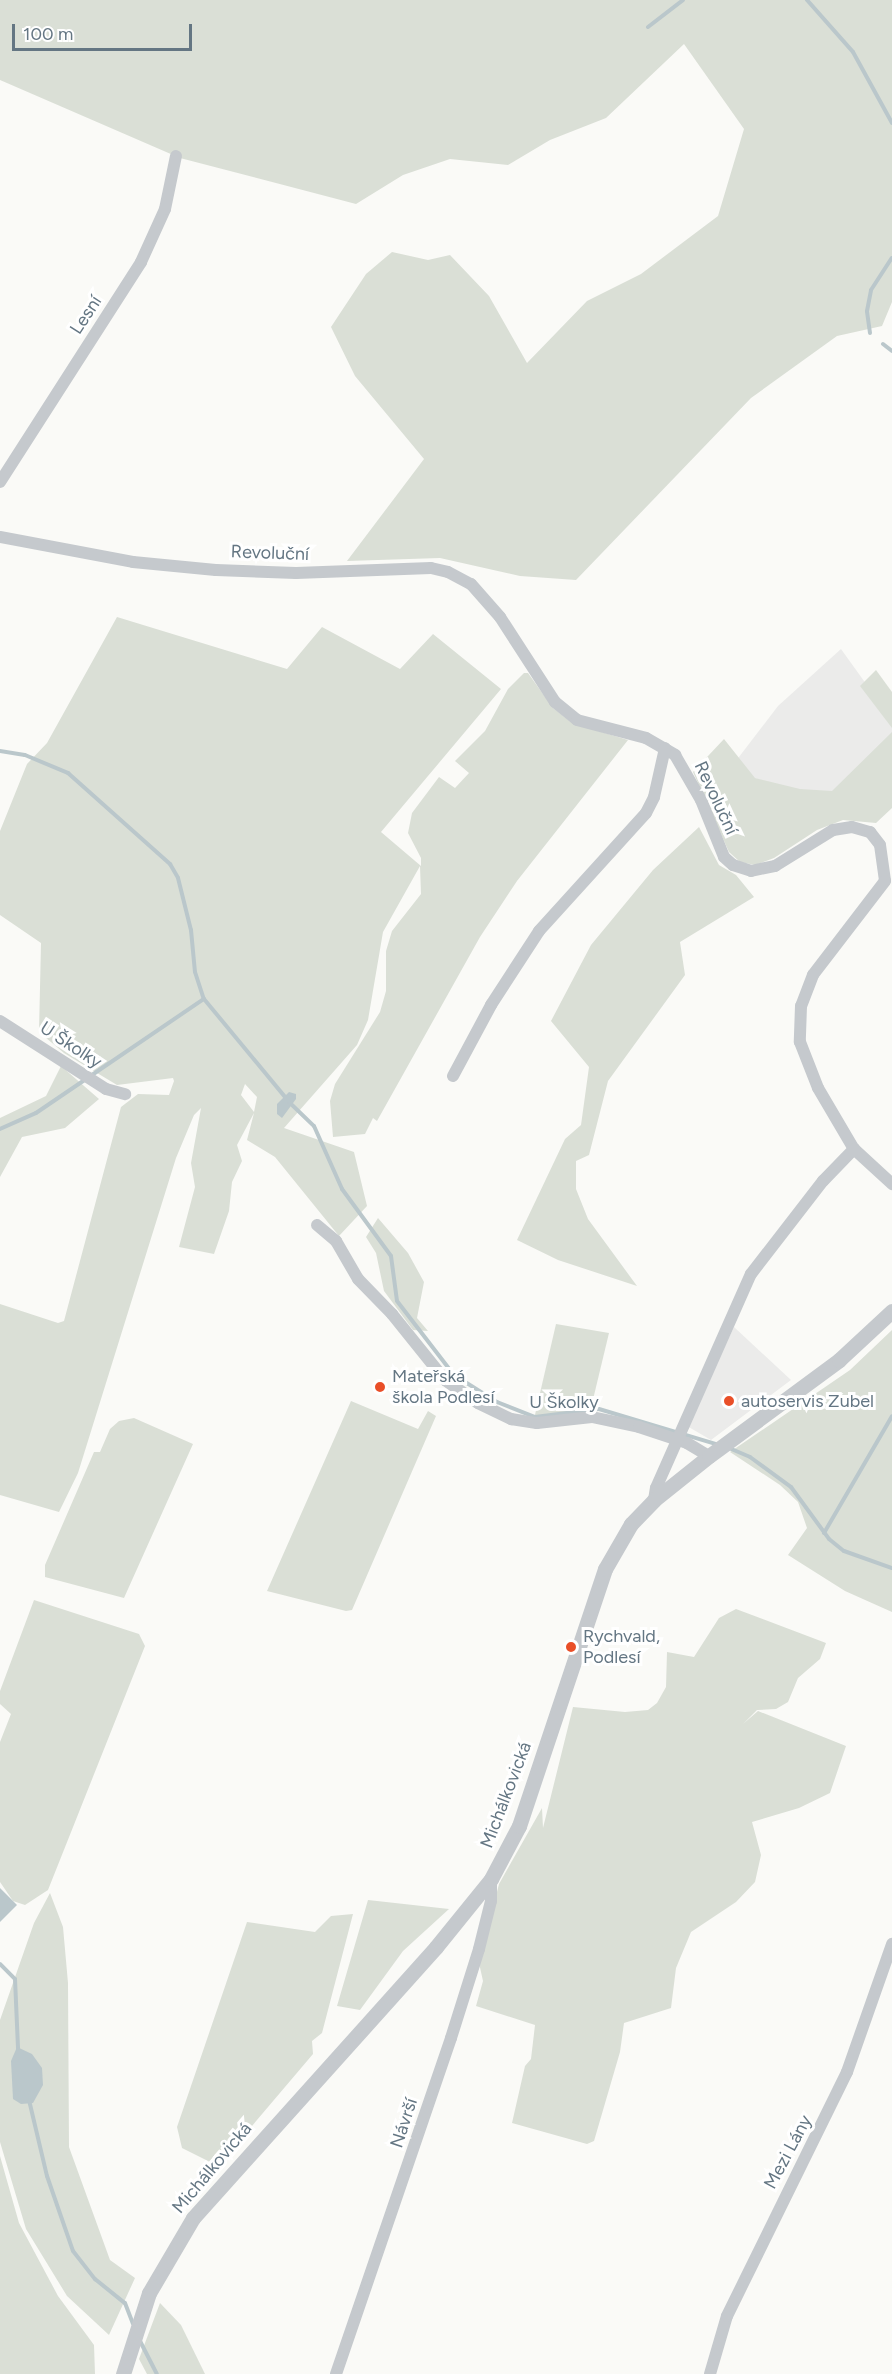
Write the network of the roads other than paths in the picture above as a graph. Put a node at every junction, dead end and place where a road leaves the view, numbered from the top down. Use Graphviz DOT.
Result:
graph roads {
  1 [pos="176,156"];
  2 [pos="0,482"];
  3 [pos="0,537"];
  4 [pos="665,748"];
  5 [pos="0,1021"];
  6 [pos="453,1076"];
  7 [pos="125,1094"];
  8 [pos="854,1149"];
  9 [pos="892,1184"];
  10 [pos="317,1225"];
  11 [pos="892,1311"];
  12 [pos="676,1441"];
  13 [pos="709,1456"];
  14 [pos="654,1500"];
  15 [pos="491,1879"];
  16 [pos="892,1944"];
  17 [pos="123,2374"];
  18 [pos="336,2374"];
  19 [pos="710,2374"];
  1 -- 2 [label="street, Lesní"];
  3 -- 4 [label="street, Revoluční"];
  4 -- 6 [label="street"];
  4 -- 8 [label="street, Revoluční"];
  5 -- 7 [label="street, U Školky"];
  8 -- 9 [label="street, Revoluční"];
  8 -- 12 [label="street"];
  10 -- 12 [label="street, U Školky"];
  11 -- 13 [label="street, Michálkovická"];
  12 -- 13 [label="street, U Školky"];
  12 -- 14 [label="street"];
  13 -- 14 [label="street, Michálkovická"];
  14 -- 15 [label="street, Michálkovická"];
  15 -- 17 [label="street, Michálkovická"];
  15 -- 18 [label="street, Návrší"];
  16 -- 19 [label="street, Mezi Lány"];
}
